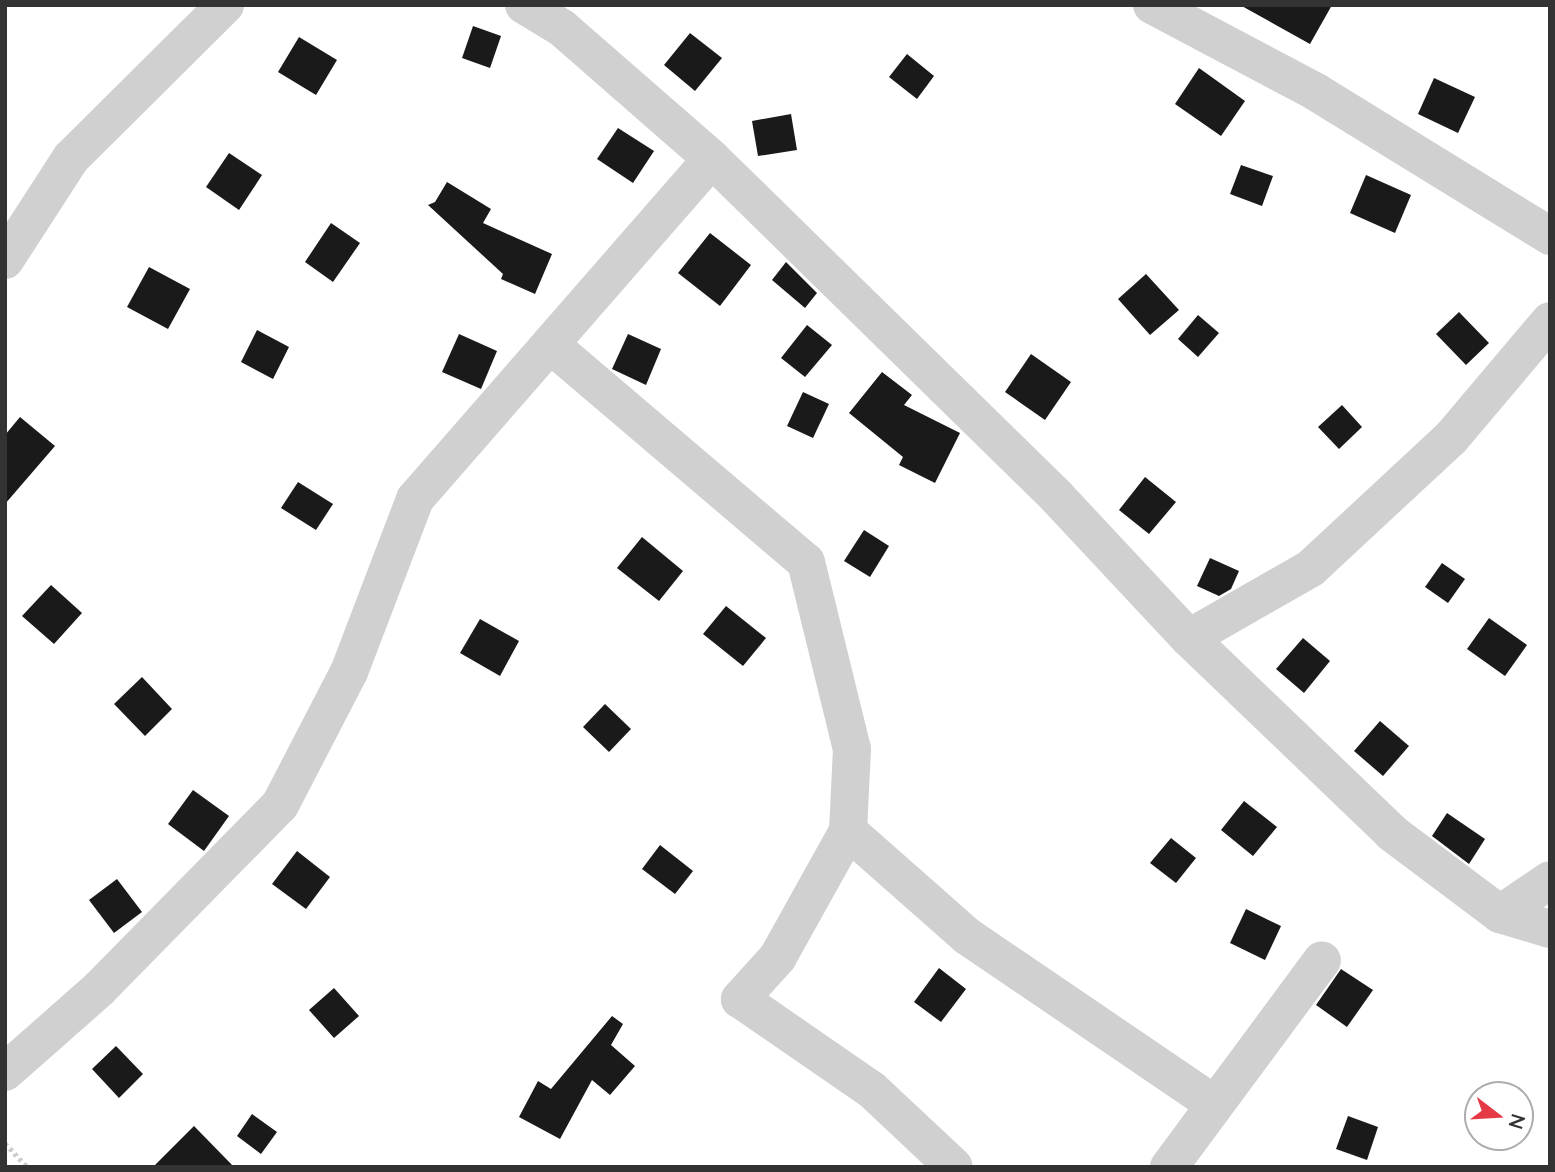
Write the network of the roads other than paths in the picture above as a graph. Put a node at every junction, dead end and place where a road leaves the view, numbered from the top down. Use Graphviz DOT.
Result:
graph roads {
  1 [pos="225,5"];
  2 [pos="524,5"];
  3 [pos="1152,5"];
  4 [pos="712,159"];
  5 [pos="1550,236"];
  6 [pos="5,260"];
  7 [pos="1550,321"];
  8 [pos="552,346"];
  9 [pos="1189,638"];
  10 [pos="848,831"];
  11 [pos="1550,880"];
  12 [pos="1500,914"];
  13 [pos="1550,929"];
  14 [pos="1322,960"];
  15 [pos="5,1072"];
  16 [pos="1213,1103"];
  17 [pos="954,1167"];
  18 [pos="1169,1167"];
  1 -- 6 [label="street"];
  2 -- 4 [label="street"];
  3 -- 5 [label="street"];
  4 -- 8 [label="street"];
  4 -- 9 [label="street"];
  7 -- 9 [label="street"];
  8 -- 10 [label="street"];
  8 -- 15 [label="street"];
  9 -- 12 [label="street"];
  10 -- 16 [label="street"];
  10 -- 17 [label="street"];
  11 -- 12 [label="street"];
  12 -- 13 [label="street"];
  14 -- 16 [label="street"];
  16 -- 18 [label="street"];
}
